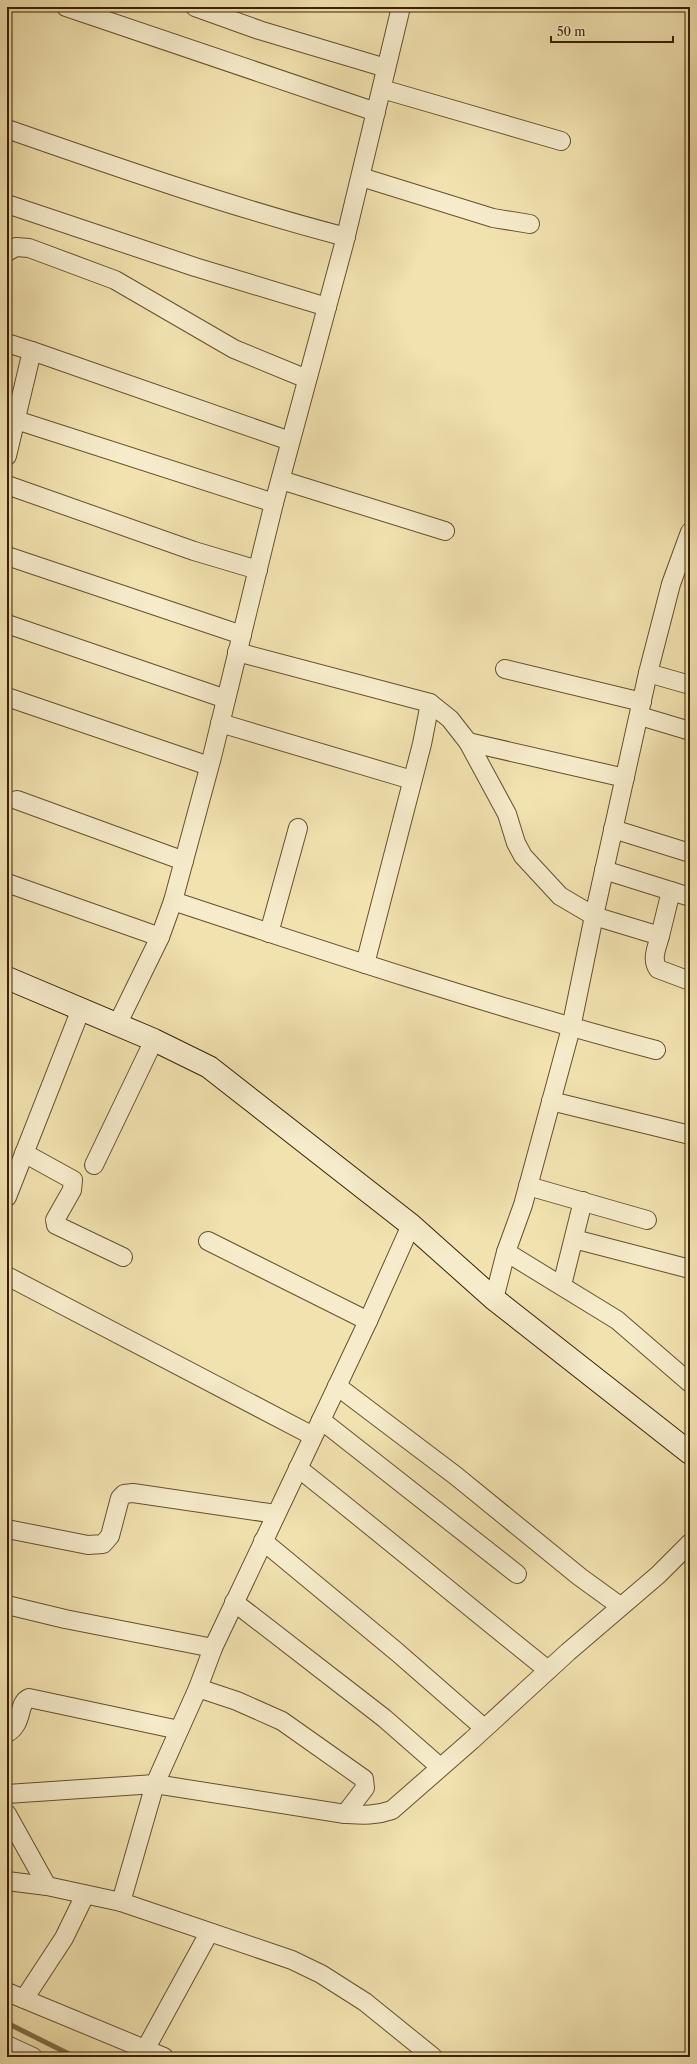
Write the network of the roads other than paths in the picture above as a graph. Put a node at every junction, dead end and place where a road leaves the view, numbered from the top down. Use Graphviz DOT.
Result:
graph roads {
  1 [pos="66,7"];
  2 [pos="195,7"];
  3 [pos="401,7"];
  4 [pos="386,68"];
  5 [pos="382,89"];
  6 [pos="376,112"];
  7 [pos="7,128"];
  8 [pos="561,141"];
  9 [pos="361,177"];
  10 [pos="7,204"];
  11 [pos="530,224"];
  12 [pos="346,237"];
  13 [pos="7,252"];
  14 [pos="327,307"];
  15 [pos="7,343"];
  16 [pos="32,351"];
  17 [pos="308,379"];
  18 [pos="14,415"];
  19 [pos="290,441"];
  20 [pos="7,456"];
  21 [pos="281,480"];
  22 [pos="7,485"];
  23 [pos="274,503"];
  24 [pos="445,531"];
  25 [pos="690,532"];
  26 [pos="7,556"];
  27 [pos="258,570"];
  28 [pos="7,624"];
  29 [pos="240,644"];
  30 [pos="505,669"];
  31 [pos="648,673"];
  32 [pos="690,685"];
  33 [pos="7,697"];
  34 [pos="226,699"];
  35 [pos="430,703"];
  36 [pos="641,709"];
  37 [pos="220,723"];
  38 [pos="690,731"];
  39 [pos="468,742"];
  40 [pos="209,766"];
  41 [pos="625,778"];
  42 [pos="412,780"];
  43 [pos="17,800"];
  44 [pos="298,828"];
  45 [pos="613,829"];
  46 [pos="690,853"];
  47 [pos="184,862"];
  48 [pos="604,870"];
  49 [pos="7,883"];
  50 [pos="672,891"];
  51 [pos="690,897"];
  52 [pos="173,901"];
  53 [pos="594,916"];
  54 [pos="269,933"];
  55 [pos="660,936"];
  56 [pos="160,937"];
  57 [pos="365,964"];
  58 [pos="7,978"];
  59 [pos="690,981"];
  60 [pos="81,1009"];
  61 [pos="117,1025"];
  62 [pos="571,1028"];
  63 [pos="154,1040"];
  64 [pos="656,1050"];
  65 [pos="551,1101"];
  66 [pos="690,1135"];
  67 [pos="24,1153"];
  68 [pos="94,1166"];
  69 [pos="9,1186"];
  70 [pos="528,1186"];
  71 [pos="583,1201"];
  72 [pos="647,1220"];
  73 [pos="411,1225"];
  74 [pos="574,1239"];
  75 [pos="208,1241"];
  76 [pos="506,1252"];
  77 [pos="123,1257"];
  78 [pos="690,1269"];
  79 [pos="7,1276"];
  80 [pos="562,1284"];
  81 [pos="494,1299"];
  82 [pos="368,1321"];
  83 [pos="690,1383"];
  84 [pos="337,1386"];
  85 [pos="321,1420"];
  86 [pos="313,1436"];
  87 [pos="690,1453"];
  88 [pos="298,1468"];
  89 [pos="276,1514"];
  90 [pos="7,1529"];
  91 [pos="263,1541"];
  92 [pos="690,1543"];
  93 [pos="517,1574"];
  94 [pos="234,1602"];
  95 [pos="7,1605"];
  96 [pos="620,1606"];
  97 [pos="213,1648"];
  98 [pos="548,1670"];
  99 [pos="198,1688"];
  100 [pos="484,1728"];
  101 [pos="179,1730"];
  102 [pos="7,1733"];
  103 [pos="440,1767"];
  104 [pos="155,1784"];
  105 [pos="7,1794"];
  106 [pos="7,1814"];
  107 [pos="345,1814"];
  108 [pos="7,1881"];
  109 [pos="47,1886"];
  110 [pos="85,1895"];
  111 [pos="121,1902"];
  112 [pos="209,1932"];
  113 [pos="7,1992"];
  114 [pos="24,1999"];
  115 [pos="7,2045"];
  116 [pos="146,2048"];
  117 [pos="33,2057"];
  118 [pos="164,2057"];
  119 [pos="433,2057"];
  1 -- 6 [label="street"];
  2 -- 4 [label="street"];
  3 -- 4 [label="street"];
  4 -- 5 [label="street"];
  5 -- 6 [label="street"];
  5 -- 8 [label="street"];
  6 -- 9 [label="street"];
  7 -- 12 [label="street"];
  9 -- 11 [label="street"];
  9 -- 12 [label="street"];
  10 -- 14 [label="street"];
  12 -- 14 [label="street"];
  13 -- 17 [label="street"];
  14 -- 17 [label="street"];
  15 -- 16 [label="street"];
  16 -- 18 [label="street"];
  16 -- 19 [label="street"];
  17 -- 19 [label="street"];
  18 -- 20 [label="street"];
  18 -- 23 [label="street"];
  19 -- 21 [label="street"];
  21 -- 23 [label="street"];
  21 -- 24 [label="street"];
  22 -- 27 [label="street"];
  23 -- 27 [label="street"];
  25 -- 31 [label="street"];
  26 -- 29 [label="street"];
  27 -- 29 [label="street"];
  28 -- 34 [label="street"];
  29 -- 34 [label="street"];
  29 -- 35 [label="street"];
  30 -- 36 [label="street"];
  31 -- 32 [label="street"];
  31 -- 36 [label="street"];
  33 -- 40 [label="street"];
  34 -- 37 [label="street"];
  35 -- 39 [label="street"];
  35 -- 42 [label="street"];
  36 -- 38 [label="street"];
  36 -- 41 [label="street"];
  37 -- 40 [label="street"];
  37 -- 42 [label="street"];
  39 -- 41 [label="street"];
  39 -- 53 [label="street"];
  40 -- 47 [label="street"];
  41 -- 45 [label="street"];
  42 -- 57 [label="street"];
  43 -- 47 [label="street"];
  44 -- 54 [label="street"];
  45 -- 46 [label="street"];
  45 -- 48 [label="street"];
  47 -- 52 [label="street"];
  48 -- 50 [label="street"];
  48 -- 53 [label="street"];
  49 -- 56 [label="street"];
  50 -- 51 [label="street"];
  50 -- 55 [label="street"];
  52 -- 54 [label="street"];
  52 -- 56 [label="street"];
  53 -- 55 [label="street"];
  53 -- 62 [label="street"];
  54 -- 57 [label="street"];
  55 -- 59 [label="street"];
  56 -- 61 [label="street"];
  57 -- 62 [label="street"];
  58 -- 60 [label="main road"];
  60 -- 61 [label="main road"];
  60 -- 67 [label="street"];
  61 -- 63 [label="main road"];
  62 -- 64 [label="street"];
  62 -- 65 [label="street"];
  63 -- 68 [label="street"];
  63 -- 73 [label="main road"];
  65 -- 66 [label="street"];
  65 -- 70 [label="street"];
  67 -- 69 [label="street"];
  67 -- 77 [label="street"];
  70 -- 71 [label="street"];
  70 -- 76 [label="street"];
  71 -- 72 [label="street"];
  71 -- 74 [label="street"];
  73 -- 81 [label="main road"];
  73 -- 82 [label="street"];
  74 -- 78 [label="street"];
  74 -- 80 [label="street"];
  75 -- 82 [label="street"];
  76 -- 80 [label="street"];
  76 -- 81 [label="street"];
  79 -- 86 [label="street"];
  80 -- 83 [label="street"];
  81 -- 87 [label="main road"];
  82 -- 84 [label="street"];
  84 -- 85 [label="street"];
  84 -- 96 [label="street"];
  85 -- 86 [label="street"];
  85 -- 93 [label="street"];
  86 -- 88 [label="street"];
  88 -- 89 [label="street"];
  88 -- 98 [label="street"];
  89 -- 90 [label="street"];
  89 -- 91 [label="street"];
  91 -- 94 [label="street"];
  91 -- 100 [label="street"];
  92 -- 96 [label="street"];
  94 -- 97 [label="street"];
  94 -- 103 [label="street"];
  95 -- 97 [label="street"];
  96 -- 98 [label="street"];
  97 -- 99 [label="street"];
  98 -- 100 [label="street"];
  99 -- 101 [label="street"];
  99 -- 107 [label="street"];
  100 -- 103 [label="street"];
  101 -- 102 [label="street"];
  101 -- 104 [label="street"];
  103 -- 107 [label="street"];
  104 -- 105 [label="street"];
  104 -- 107 [label="street"];
  104 -- 111 [label="street"];
  106 -- 109 [label="street"];
  108 -- 109 [label="street"];
  109 -- 110 [label="street"];
  110 -- 111 [label="street"];
  110 -- 114 [label="street"];
  111 -- 112 [label="street"];
  112 -- 116 [label="street"];
  112 -- 119 [label="street"];
  113 -- 114 [label="street"];
  114 -- 116 [label="street"];
  115 -- 117 [label="street"];
  116 -- 118 [label="street"];
}
